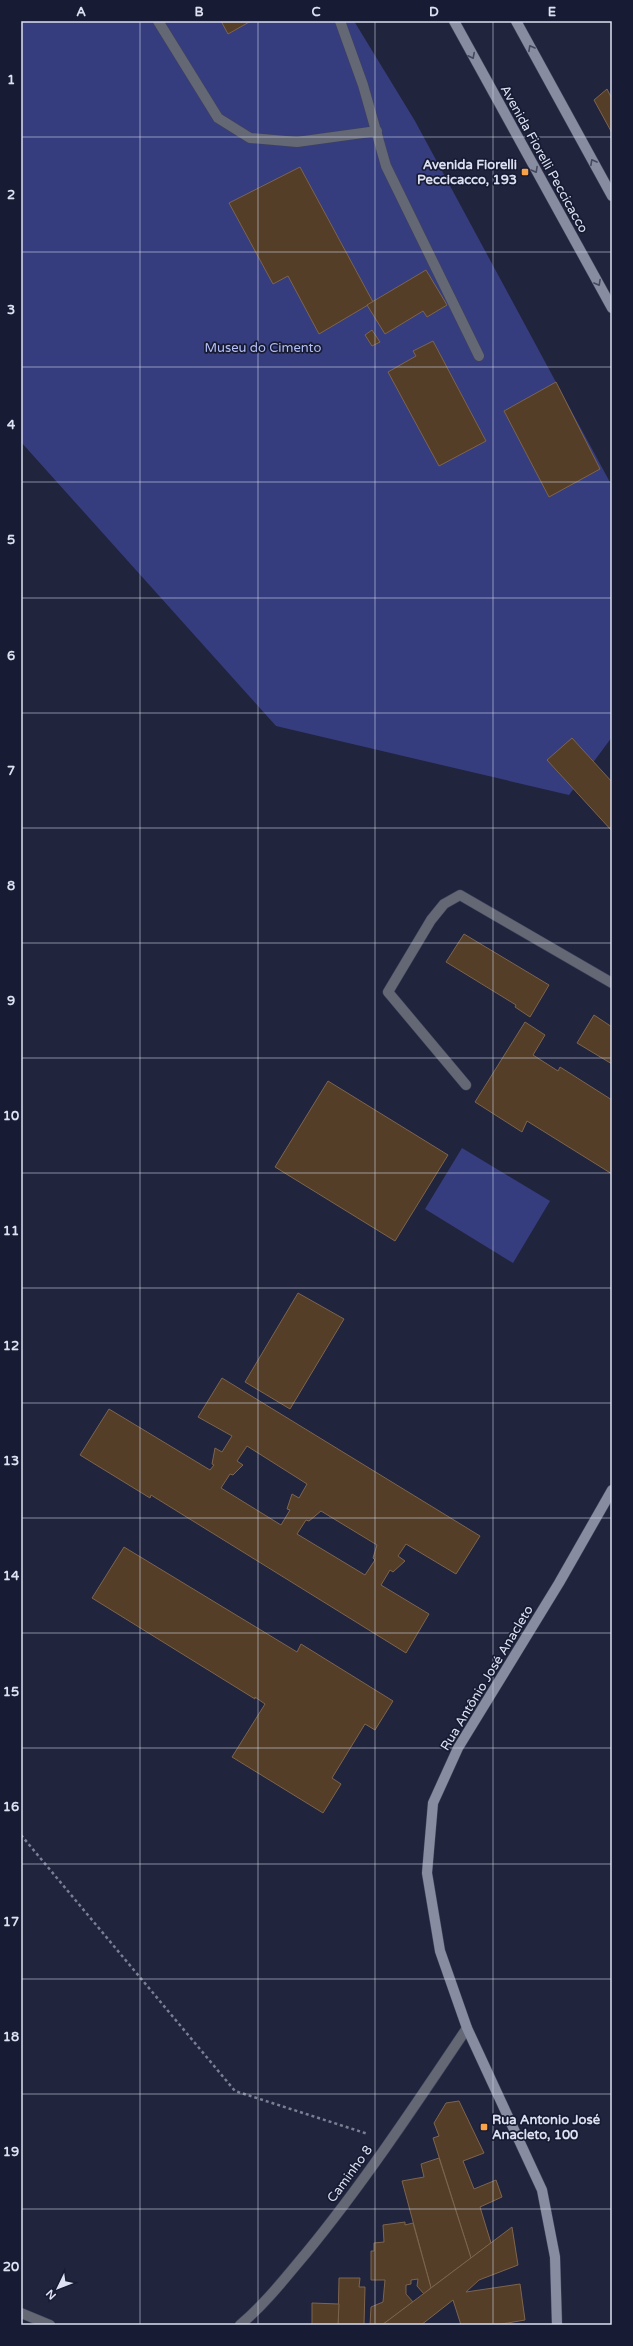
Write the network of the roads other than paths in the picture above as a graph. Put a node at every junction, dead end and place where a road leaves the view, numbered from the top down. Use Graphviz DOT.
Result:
graph roads {
  1 [pos="158,21"];
  2 [pos="340,21"];
  3 [pos="454,21"];
  4 [pos="516,21"];
  5 [pos="377,131"];
  6 [pos="612,196"];
  7 [pos="612,308"];
  8 [pos="479,356"];
  9 [pos="612,983"];
  10 [pos="466,1085"];
  11 [pos="612,1490"];
  12 [pos="467,2028"];
  13 [pos="21,2313"];
  14 [pos="50,2325"];
  15 [pos="240,2325"];
  16 [pos="557,2325"];
  1 -- 5 [label="street"];
  2 -- 5 [label="street"];
  3 -- 7 [label="main road, Avenida Fiorelli Peccicacco, one-way"];
  6 -- 4 [label="main road, one-way"];
  5 -- 8 [label="street"];
  9 -- 10 [label="street"];
  11 -- 12 [label="main road, Rua Antônio José Anacleto"];
  12 -- 15 [label="street, Caminho 8"];
  12 -- 16 [label="main road, Rua Antônio José Anacleto"];
  13 -- 14 [label="street"];
}
